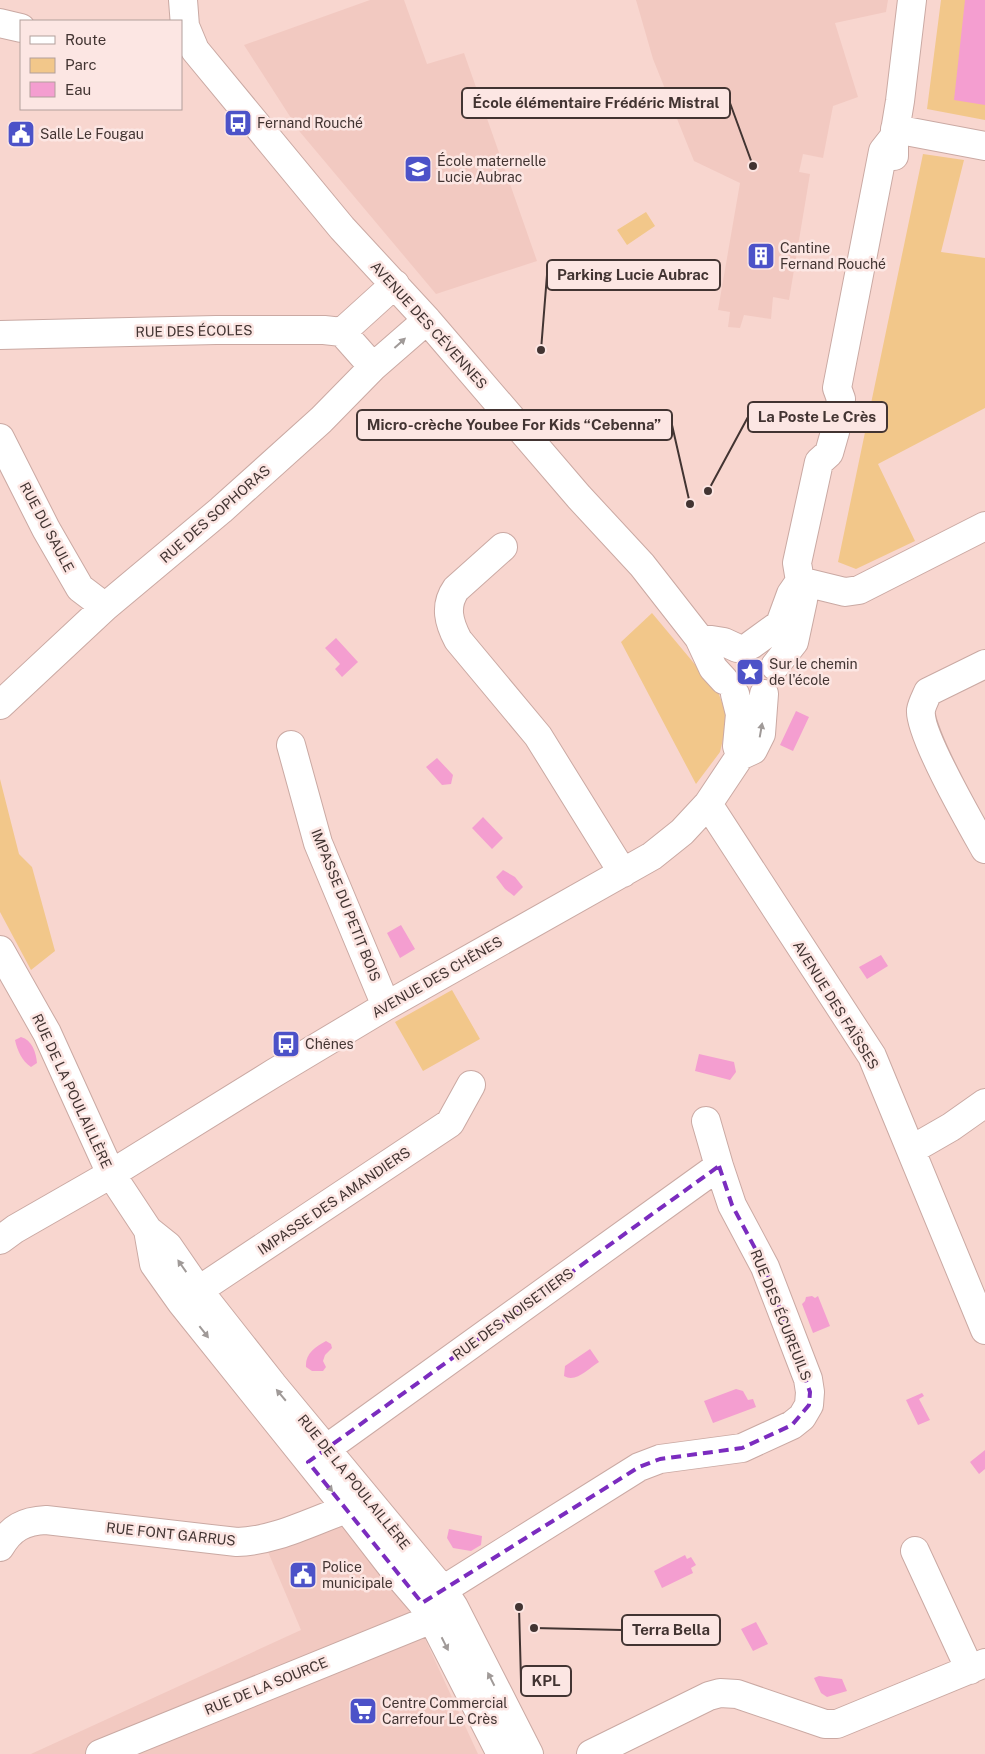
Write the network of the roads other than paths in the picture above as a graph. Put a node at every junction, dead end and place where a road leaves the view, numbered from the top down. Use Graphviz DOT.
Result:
graph roads {
  1 [pos="912,0"];
  2 [pos="183,18"];
  3 [pos="0,23"];
  4 [pos="20,28"];
  5 [pos="894,133"];
  6 [pos="985,146"];
  7 [pos="395,284"];
  8 [pos="427,320"];
  9 [pos="342,332"];
  10 [pos="0,336"];
  11 [pos="373,367"];
  12 [pos="0,438"];
  13 [pos="985,526"];
  14 [pos="503,547"];
  15 [pos="800,581"];
  16 [pos="105,607"];
  17 [pos="698,638"];
  18 [pos="744,647"];
  19 [pos="985,664"];
  20 [pos="775,666"];
  21 [pos="729,687"];
  22 [pos="764,694"];
  23 [pos="0,705"];
  24 [pos="291,745"];
  25 [pos="740,756"];
  26 [pos="708,804"];
  27 [pos="985,849"];
  28 [pos="623,872"];
  29 [pos="0,950"];
  30 [pos="10,992"];
  31 [pos="386,1006"];
  32 [pos="471,1085"];
  33 [pos="985,1103"];
  34 [pos="706,1121"];
  35 [pos="911,1150"];
  36 [pos="719,1166"];
  37 [pos="111,1174"];
  38 [pos="0,1240"];
  39 [pos="190,1297"];
  40 [pos="985,1330"];
  41 [pos="317,1455"];
  42 [pos="347,1509"];
  43 [pos="0,1547"];
  44 [pos="915,1551"];
  45 [pos="432,1604"];
  46 [pos="977,1666"];
  47 [pos="100,1754"];
  48 [pos="501,1754"];
  49 [pos="529,1754"];
  50 [pos="591,1754"];
  1 -- 5 [label="street"];
  2 -- 7 [label="street, AVENUE DES CÉVENNES"];
  3 -- 4 [label="street"];
  5 -- 6 [label="street"];
  5 -- 15 [label="street"];
  7 -- 8 [label="street, AVENUE DES CÉVENNES"];
  7 -- 9 [label="street"];
  11 -- 8 [label="street, RUE DES SOPHORAS, one-way"];
  8 -- 17 [label="street, AVENUE DES CÉVENNES"];
  9 -- 10 [label="street, RUE DES ÉCOLES"];
  9 -- 11 [label="street"];
  11 -- 16 [label="street, RUE DES SOPHORAS"];
  12 -- 16 [label="street, RUE DU SAULE"];
  13 -- 15 [label="street"];
  14 -- 28 [label="street"];
  15 -- 18 [label="street"];
  15 -- 20 [label="street"];
  16 -- 23 [label="street, RUE DES SOPHORAS"];
  17 -- 18 [label="street"];
  17 -- 21 [label="street, AVENUE DES CÉVENNES"];
  18 -- 20 [label="street"];
  18 -- 21 [label="street"];
  19 -- 27 [label="street"];
  20 -- 22 [label="street"];
  21 -- 22 [label="street"];
  21 -- 25 [label="street"];
  25 -- 22 [label="street, AVENUE DES CHÊNES, one-way"];
  24 -- 31 [label="street, IMPASSE DU PETIT BOIS"];
  25 -- 26 [label="street, AVENUE DES CHÊNES"];
  26 -- 28 [label="street, AVENUE DES CHÊNES"];
  26 -- 35 [label="street, AVENUE DES FAÏSSES"];
  28 -- 31 [label="street, AVENUE DES CHÊNES"];
  29 -- 30 [label="street, RUE DE LA POULAILLÈRE"];
  30 -- 37 [label="street, RUE DE LA POULAILLÈRE"];
  31 -- 37 [label="street, AVENUE DES CHÊNES"];
  32 -- 39 [label="street, IMPASSE DES AMANDIERS"];
  33 -- 35 [label="street"];
  34 -- 36 [label="street, RUE DES ÉCUREUILS"];
  35 -- 40 [label="street, AVENUE DES FAÏSSES"];
  36 -- 41 [label="street, RUE DES NOISETIERS"];
  36 -- 45 [label="street, RUE DES ÉCUREUILS"];
  37 -- 38 [label="street, AVENUE DES CHÊNES"];
  37 -- 39 [label="street, RUE DE LA POULAILLÈRE"];
  39 -- 41 [label="street, RUE DE LA POULAILLÈRE"];
  41 -- 42 [label="street, RUE DE LA POULAILLÈRE, one-way"];
  41 -- 45 [label="street, RUE DE LA POULAILLÈRE"];
  42 -- 43 [label="street, RUE FONT GARRUS"];
  42 -- 45 [label="street, RUE DE LA POULAILLÈRE"];
  44 -- 46 [label="street"];
  45 -- 47 [label="street, RUE DE LA SOURCE"];
  45 -- 48 [label="street, RUE DE LA POULAILLÈRE, one-way"];
  49 -- 45 [label="street, RUE DE LA POULAILLÈRE, one-way"];
  46 -- 50 [label="street"];
}
